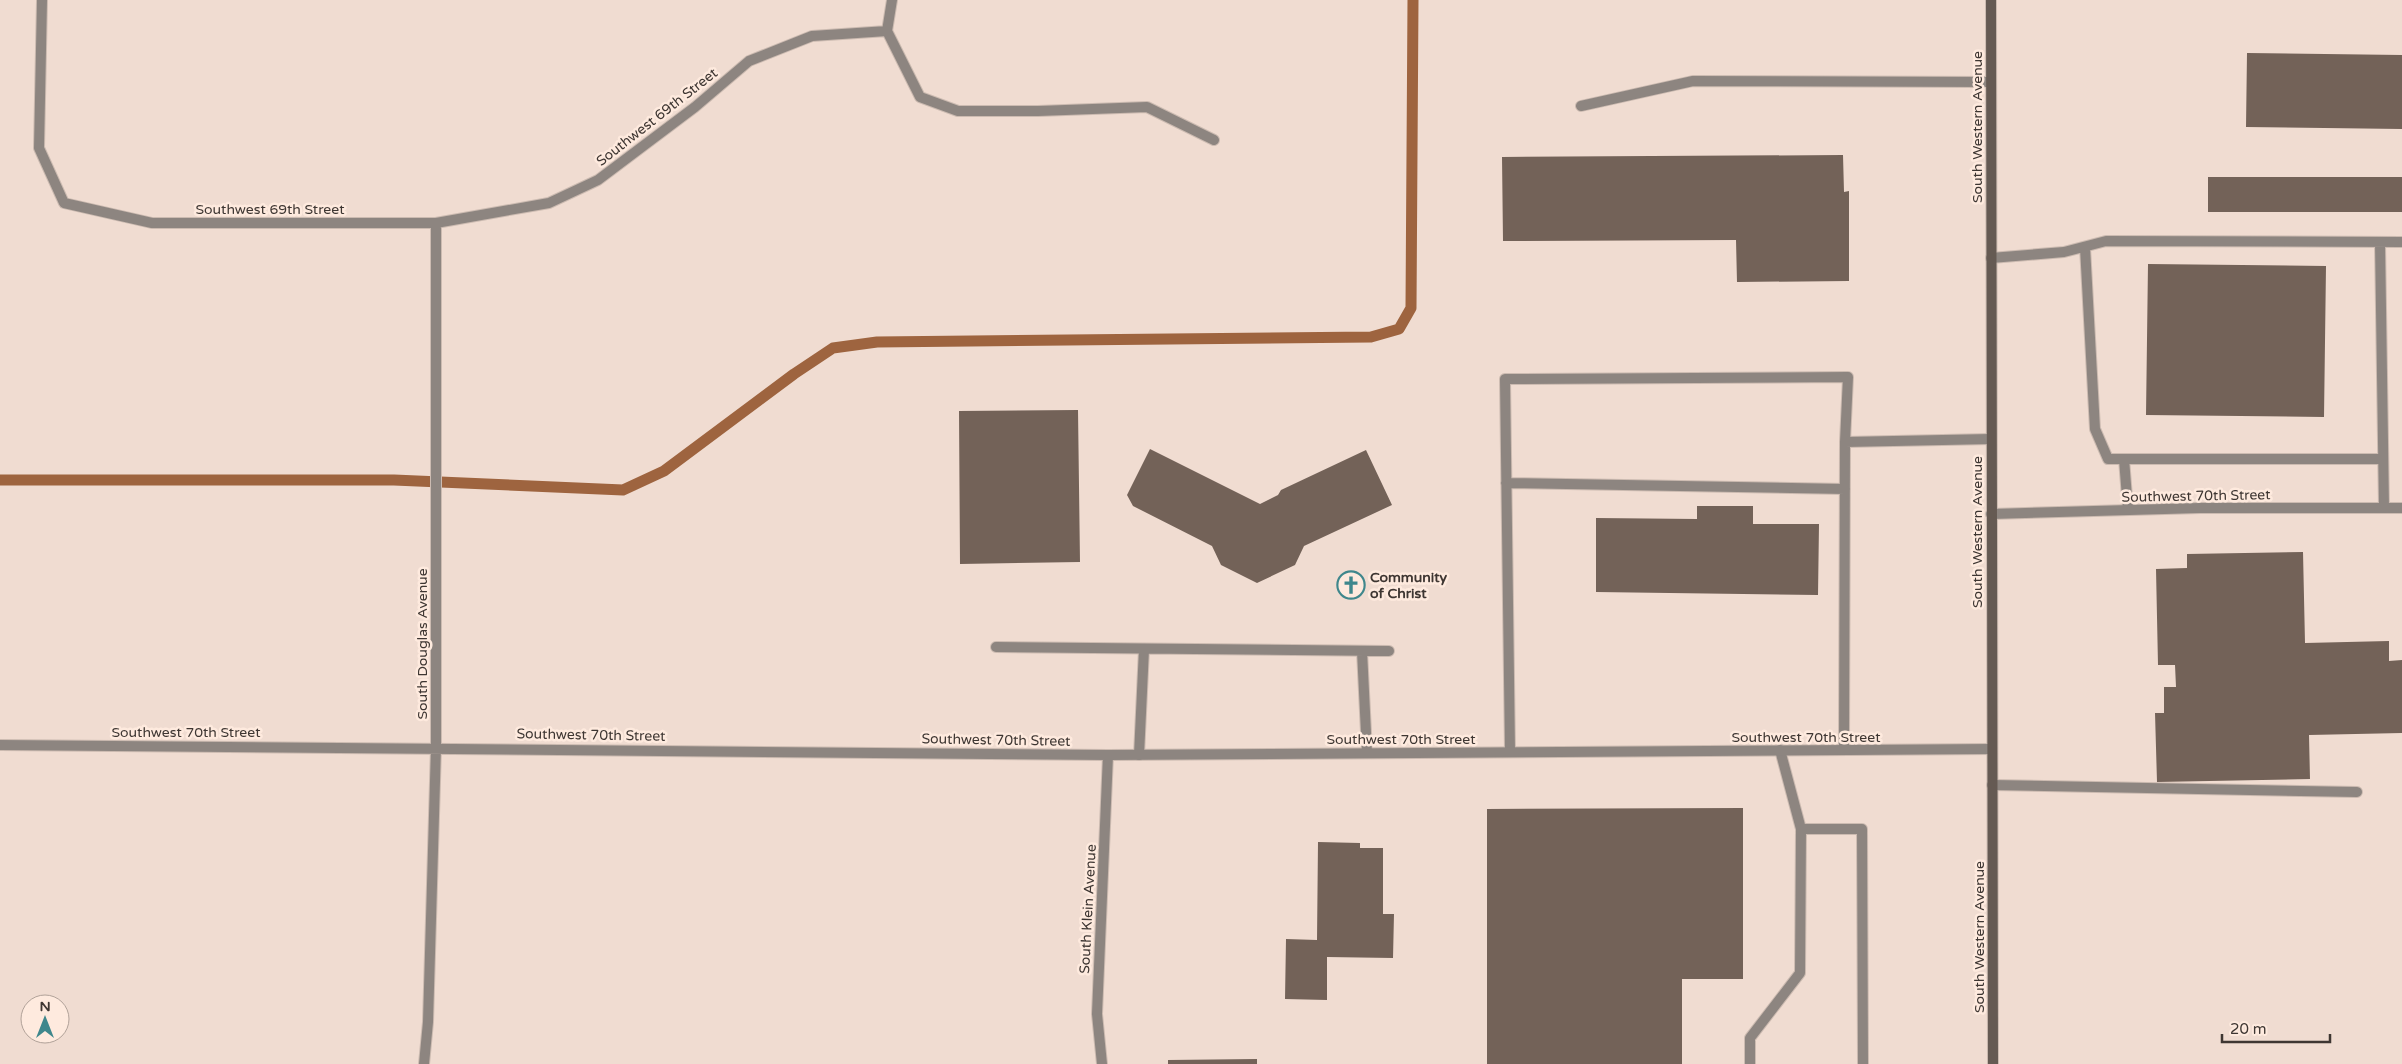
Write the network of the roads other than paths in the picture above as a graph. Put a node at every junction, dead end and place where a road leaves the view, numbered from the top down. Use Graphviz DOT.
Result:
graph roads {
  1 [pos="42,0"];
  2 [pos="892,0"];
  3 [pos="1990,0"];
  4 [pos="887,31"];
  5 [pos="1990,82"];
  6 [pos="1581,106"];
  7 [pos="1214,140"];
  8 [pos="436,223"];
  9 [pos="2380,242"];
  10 [pos="2402,242"];
  11 [pos="2085,246"];
  12 [pos="1990,258"];
  13 [pos="1991,439"];
  14 [pos="1845,442"];
  15 [pos="2124,460"];
  16 [pos="2383,460"];
  17 [pos="1506,483"];
  18 [pos="1845,489"];
  19 [pos="2384,508"];
  20 [pos="2402,508"];
  21 [pos="2128,510"];
  22 [pos="1991,514"];
  23 [pos="996,648"];
  24 [pos="1144,649"];
  25 [pos="1362,651"];
  26 [pos="1389,651"];
  27 [pos="0,745"];
  28 [pos="436,747"];
  29 [pos="1992,749"];
  30 [pos="1780,750"];
  31 [pos="1844,750"];
  32 [pos="1510,752"];
  33 [pos="1367,753"];
  34 [pos="1108,754"];
  35 [pos="1139,754"];
  36 [pos="1992,786"];
  37 [pos="2357,792"];
  38 [pos="1801,830"];
  39 [pos="424,1064"];
  40 [pos="1102,1064"];
  41 [pos="1750,1064"];
  42 [pos="1863,1064"];
  43 [pos="1993,1064"];
  1 -- 8 [label="street, Southwest 69th Street"];
  2 -- 4 [label="street"];
  3 -- 5 [label="main road, South Western Avenue"];
  4 -- 7 [label="street"];
  4 -- 8 [label="street, Southwest 69th Street"];
  5 -- 6 [label="street"];
  5 -- 12 [label="main road, South Western Avenue"];
  8 -- 28 [label="street, South Douglas Avenue"];
  9 -- 10 [label="street"];
  9 -- 11 [label="street"];
  9 -- 16 [label="street"];
  11 -- 12 [label="street"];
  11 -- 15 [label="street"];
  12 -- 13 [label="main road, South Western Avenue"];
  13 -- 14 [label="street"];
  13 -- 22 [label="main road, South Western Avenue"];
  14 -- 17 [label="street"];
  14 -- 18 [label="street"];
  15 -- 16 [label="street"];
  15 -- 21 [label="street"];
  16 -- 19 [label="street"];
  17 -- 18 [label="street"];
  17 -- 32 [label="street"];
  18 -- 31 [label="street"];
  19 -- 20 [label="street, Southwest 70th Street"];
  19 -- 21 [label="street, Southwest 70th Street"];
  21 -- 22 [label="street, Southwest 70th Street"];
  22 -- 29 [label="main road, South Western Avenue"];
  23 -- 24 [label="street"];
  24 -- 25 [label="street"];
  24 -- 35 [label="street"];
  25 -- 26 [label="street"];
  25 -- 33 [label="street"];
  27 -- 28 [label="street, Southwest 70th Street"];
  28 -- 34 [label="street, Southwest 70th Street"];
  28 -- 39 [label="street, South Douglas Avenue"];
  29 -- 31 [label="street, Southwest 70th Street"];
  29 -- 36 [label="main road, South Western Avenue"];
  30 -- 31 [label="street, Southwest 70th Street"];
  30 -- 32 [label="street, Southwest 70th Street"];
  30 -- 38 [label="street"];
  32 -- 33 [label="street, Southwest 70th Street"];
  33 -- 35 [label="street, Southwest 70th Street"];
  34 -- 35 [label="street, Southwest 70th Street"];
  34 -- 40 [label="street, South Klein Avenue"];
  36 -- 37 [label="street"];
  36 -- 43 [label="main road, South Western Avenue"];
  38 -- 41 [label="street"];
  38 -- 42 [label="street"];
}
